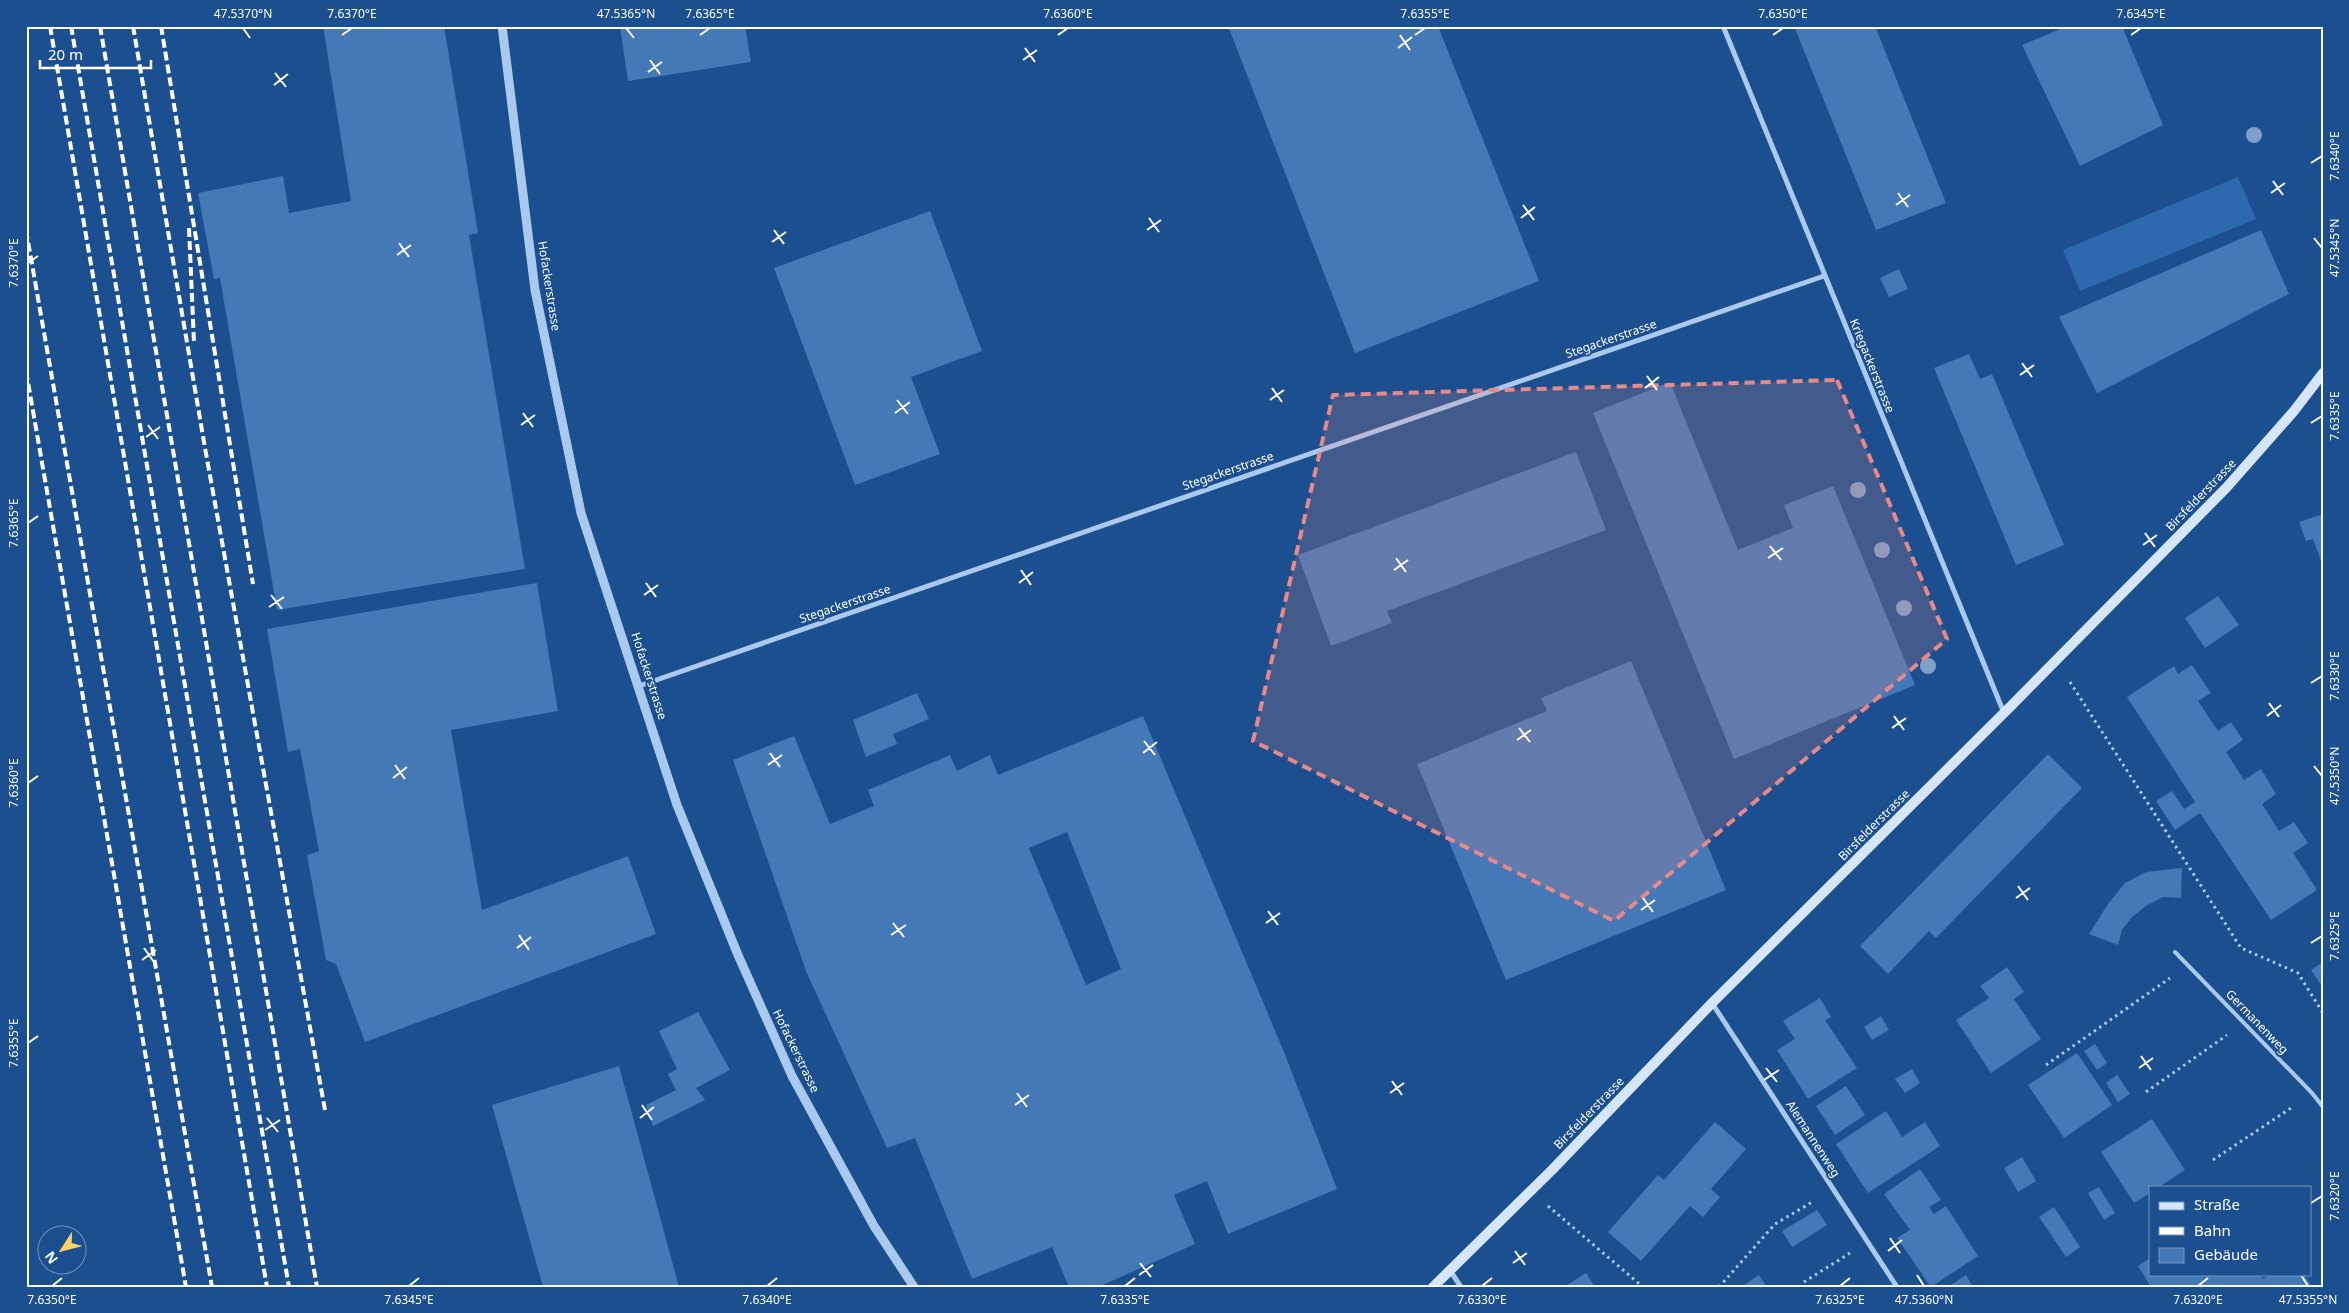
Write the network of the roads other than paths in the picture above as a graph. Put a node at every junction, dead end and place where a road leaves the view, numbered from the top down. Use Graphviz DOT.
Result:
graph roads {
  1 [pos="502,26"];
  2 [pos="1723,26"];
  3 [pos="1824,276"];
  4 [pos="2323,373"];
  5 [pos="639,686"];
  6 [pos="2004,713"];
  7 [pos="2175,952"];
  8 [pos="1712,1003"];
  9 [pos="2323,1107"];
  10 [pos="1451,1272"];
  11 [pos="914,1287"];
  12 [pos="1433,1287"];
  13 [pos="1461,1287"];
  14 [pos="1898,1287"];
  1 -- 5 [label="street, Hofackerstrasse"];
  2 -- 3 [label="street, Kriegackerstrasse"];
  3 -- 5 [label="street, Stegackerstrasse"];
  3 -- 6 [label="street, Kriegackerstrasse"];
  4 -- 6 [label="main road, Birsfelderstrasse"];
  5 -- 11 [label="street, Hofackerstrasse"];
  6 -- 8 [label="main road, Birsfelderstrasse"];
  7 -- 9 [label="lane, Germanenweg"];
  8 -- 10 [label="main road, Birsfelderstrasse"];
  8 -- 14 [label="street, Alemannenweg"];
  10 -- 12 [label="main road, Birsfelderstrasse"];
  10 -- 13 [label="street"];
}
